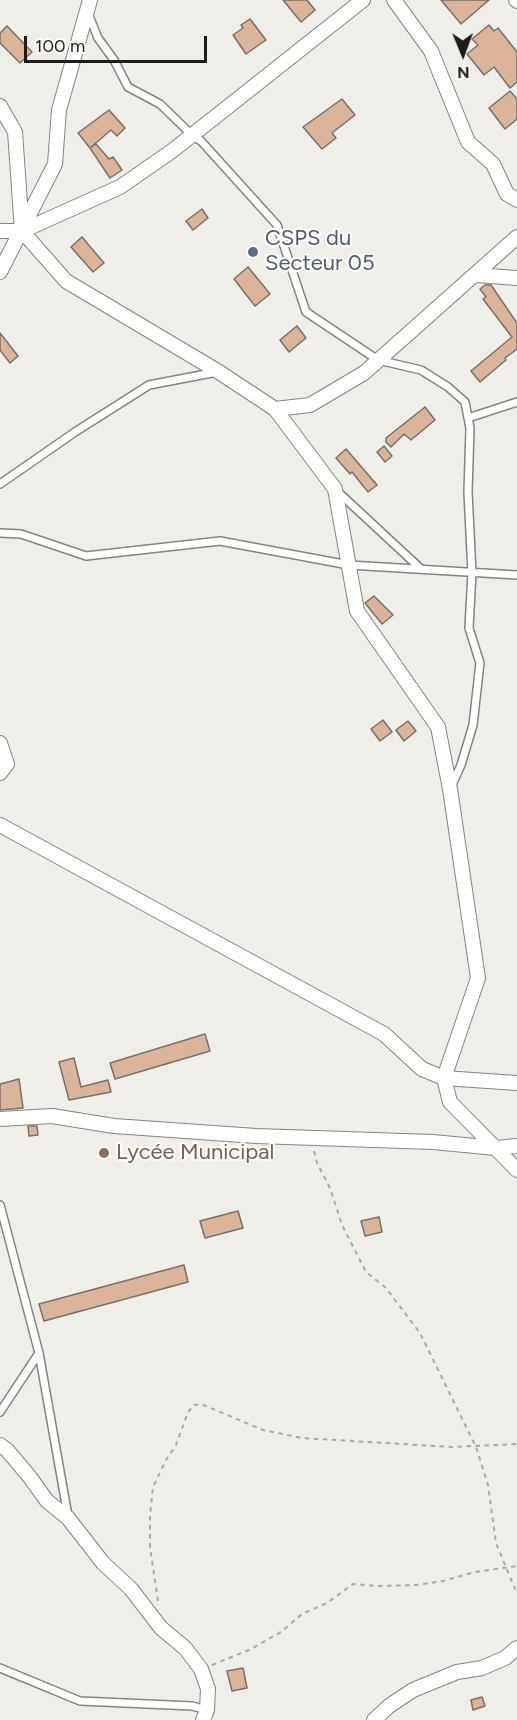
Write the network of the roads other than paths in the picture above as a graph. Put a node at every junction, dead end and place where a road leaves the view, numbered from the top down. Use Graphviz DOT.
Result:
graph roads {
  1 [pos="363,0"];
  2 [pos="394,0"];
  3 [pos="89,6"];
  4 [pos="0,106"];
  5 [pos="192,135"];
  6 [pos="517,200"];
  7 [pos="0,231"];
  8 [pos="22,231"];
  9 [pos="517,237"];
  10 [pos="0,272"];
  11 [pos="476,275"];
  12 [pos="517,279"];
  13 [pos="378,360"];
  14 [pos="219,372"];
  15 [pos="517,402"];
  16 [pos="275,409"];
  17 [pos="468,418"];
  18 [pos="0,484"];
  19 [pos="335,489"];
  20 [pos="0,533"];
  21 [pos="349,565"];
  22 [pos="421,570"];
  23 [pos="472,573"];
  24 [pos="517,575"];
  25 [pos="0,743"];
  26 [pos="0,773"];
  27 [pos="450,789"];
  28 [pos="0,825"];
  29 [pos="444,1078"];
  30 [pos="517,1083"];
  31 [pos="0,1119"];
  32 [pos="517,1146"];
  33 [pos="496,1148"];
  34 [pos="517,1170"];
  35 [pos="0,1205"];
  36 [pos="39,1353"];
  37 [pos="0,1412"];
  38 [pos="0,1445"];
  39 [pos="68,1518"];
  40 [pos="517,1648"];
  41 [pos="0,1668"];
  42 [pos="208,1717"];
  43 [pos="374,1720"];
  1 -- 5 [label="street"];
  2 -- 6 [label="street"];
  3 -- 5 [label="lane"];
  3 -- 8 [label="street"];
  4 -- 8 [label="street"];
  5 -- 8 [label="street"];
  5 -- 13 [label="lane"];
  7 -- 8 [label="street"];
  8 -- 10 [label="street"];
  8 -- 14 [label="street"];
  9 -- 11 [label="street"];
  11 -- 12 [label="street"];
  11 -- 13 [label="street"];
  13 -- 16 [label="street"];
  13 -- 17 [label="lane"];
  14 -- 16 [label="street"];
  14 -- 18 [label="lane"];
  15 -- 17 [label="lane"];
  16 -- 19 [label="street"];
  17 -- 23 [label="lane"];
  19 -- 21 [label="street"];
  19 -- 22 [label="lane"];
  20 -- 21 [label="lane"];
  21 -- 22 [label="lane"];
  21 -- 27 [label="street"];
  22 -- 23 [label="lane"];
  23 -- 24 [label="lane"];
  23 -- 27 [label="lane"];
  25 -- 26 [label="street"];
  27 -- 29 [label="street"];
  28 -- 29 [label="street"];
  29 -- 30 [label="street"];
  29 -- 33 [label="street"];
  31 -- 33 [label="street"];
  32 -- 33 [label="street"];
  33 -- 34 [label="street"];
  35 -- 36 [label="lane"];
  36 -- 37 [label="lane"];
  36 -- 39 [label="lane"];
  38 -- 39 [label="street"];
  39 -- 42 [label="street"];
  40 -- 43 [label="street"];
  41 -- 42 [label="lane"];
}
